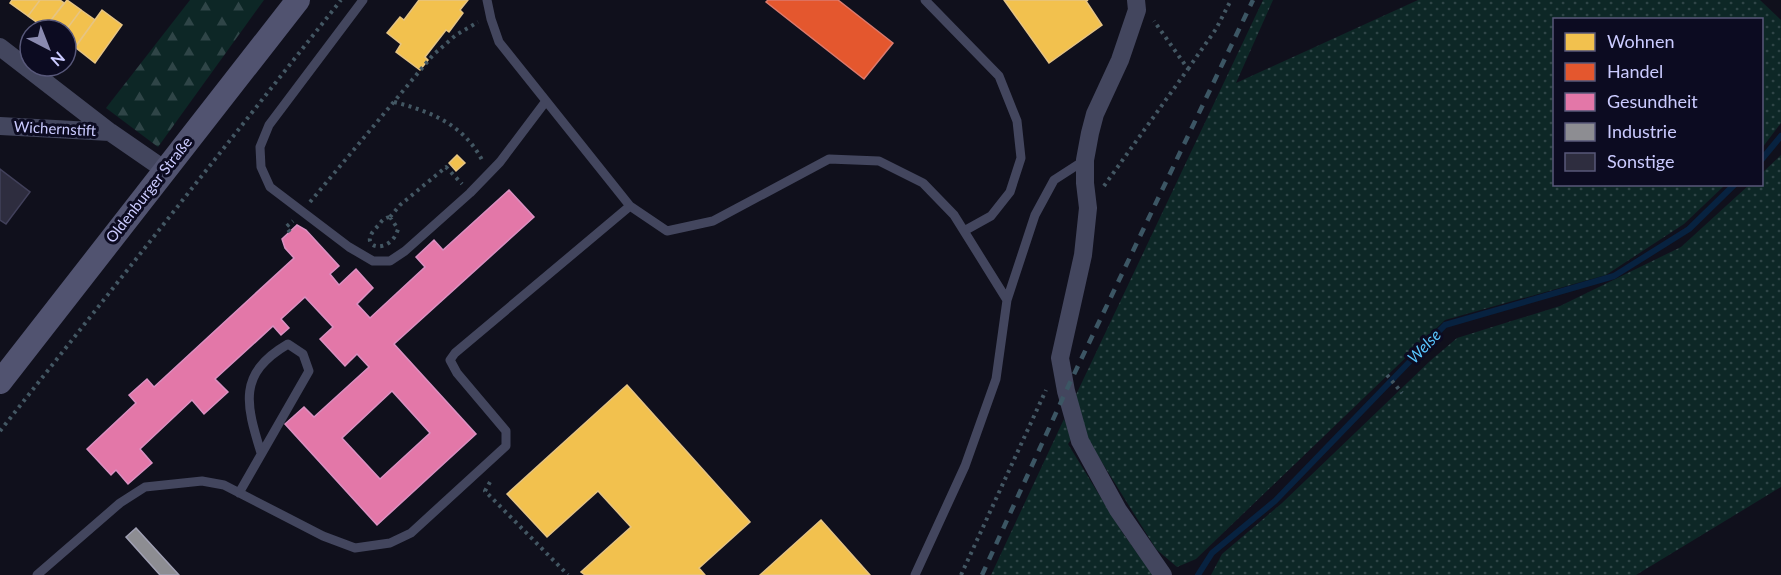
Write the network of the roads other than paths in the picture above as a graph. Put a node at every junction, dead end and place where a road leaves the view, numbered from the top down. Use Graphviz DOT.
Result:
graph roads {
  1 [pos="298,0"];
  2 [pos="363,0"];
  3 [pos="487,0"];
  4 [pos="925,0"];
  5 [pos="1136,0"];
  6 [pos="0,47"];
  7 [pos="546,101"];
  8 [pos="0,126"];
  9 [pos="110,132"];
  10 [pos="1085,160"];
  11 [pos="165,170"];
  12 [pos="630,206"];
  13 [pos="964,231"];
  14 [pos="1007,300"];
  15 [pos="0,382"];
  16 [pos="261,453"];
  17 [pos="238,492"];
  18 [pos="37,575"];
  19 [pos="915,575"];
  20 [pos="1163,575"];
  1 -- 11 [label="main road, Oldenburger Straße"];
  2 -- 7 [label="lane"];
  3 -- 7 [label="lane"];
  4 -- 13 [label="lane"];
  5 -- 10 [label="street"];
  6 -- 9 [label="street, Wichernstift"];
  7 -- 12 [label="lane"];
  8 -- 9 [label="street, Wichernstift"];
  9 -- 11 [label="street, Wichernstift"];
  10 -- 14 [label="lane"];
  10 -- 20 [label="street"];
  11 -- 15 [label="main road, Oldenburger Straße"];
  12 -- 13 [label="lane"];
  12 -- 17 [label="lane"];
  13 -- 14 [label="lane"];
  14 -- 19 [label="lane"];
  16 -- 16 [label="lane"];
  16 -- 17 [label="lane"];
  17 -- 18 [label="lane"];
}
